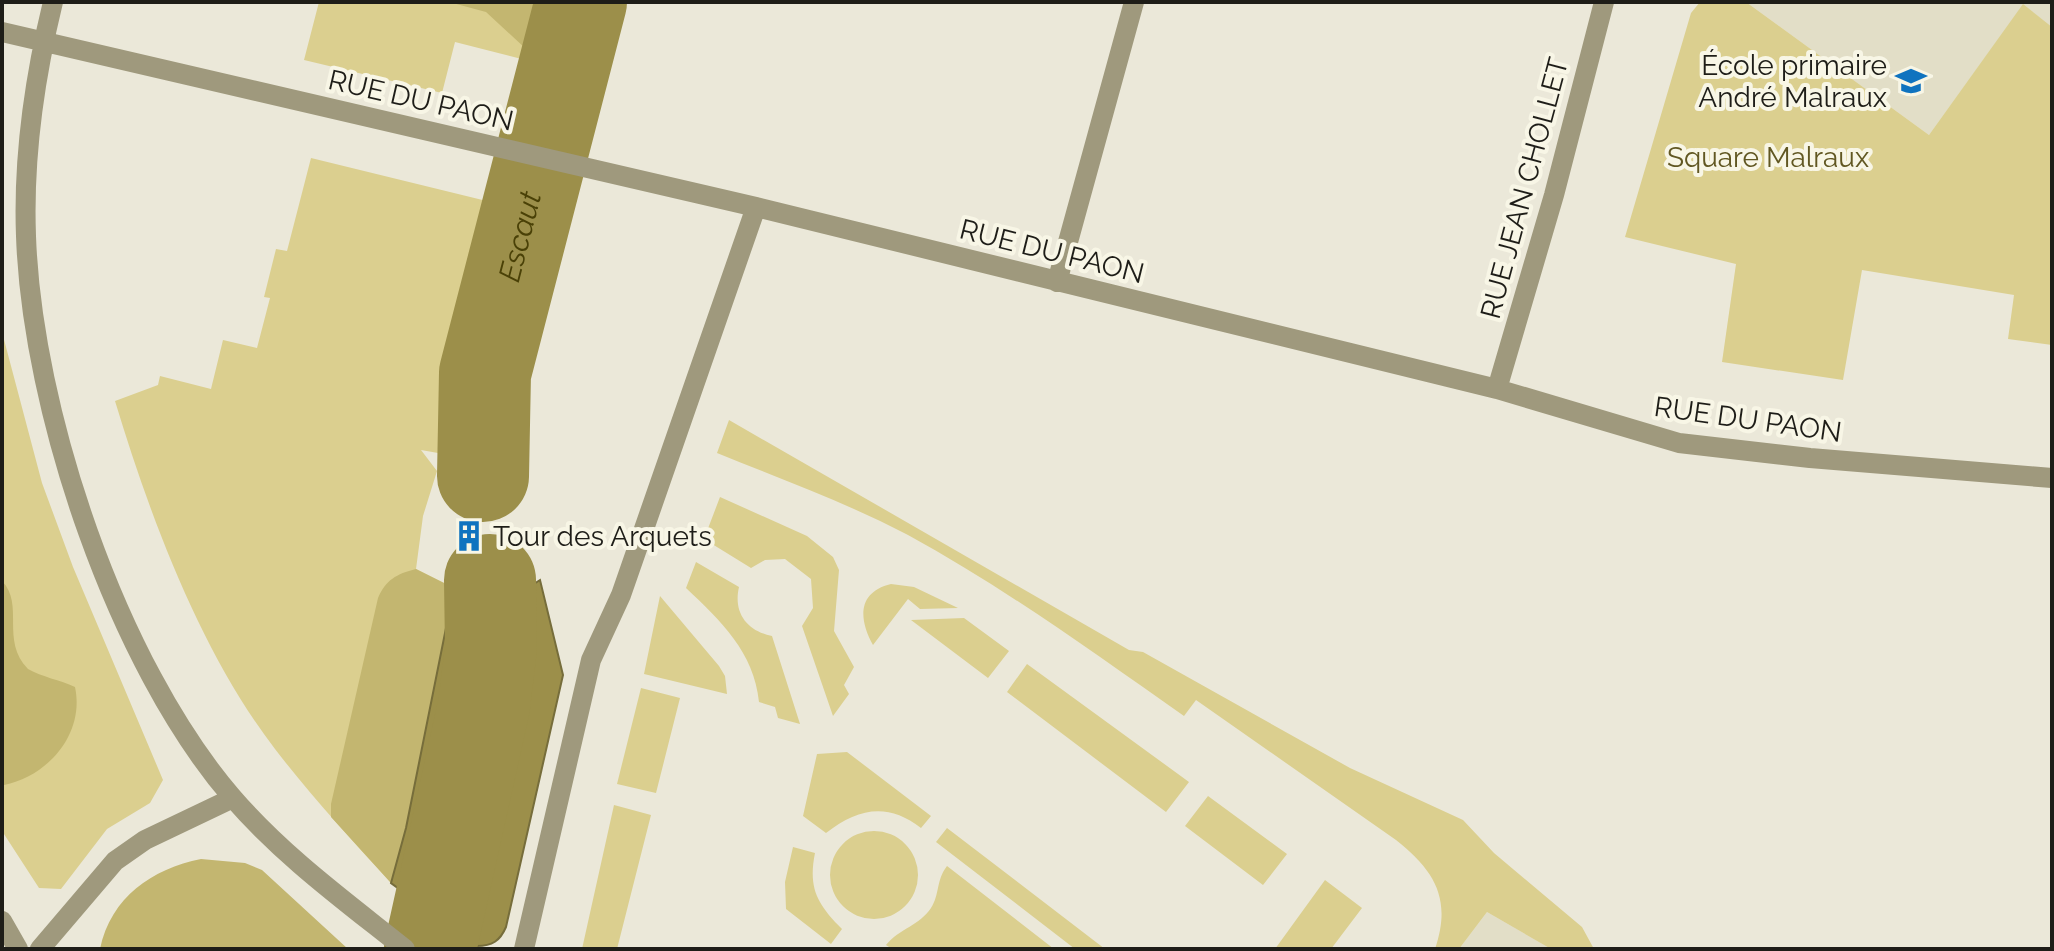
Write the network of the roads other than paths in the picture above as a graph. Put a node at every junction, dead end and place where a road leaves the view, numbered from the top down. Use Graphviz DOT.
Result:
graph roads {
  1 [pos="53,2"];
  2 [pos="1134,2"];
  3 [pos="1604,2"];
  4 [pos="2,32"];
  5 [pos="43,42"];
  6 [pos="756,207"];
  7 [pos="1057,282"];
  8 [pos="1497,389"];
  9 [pos="2052,478"];
  10 [pos="233,798"];
  11 [pos="2,921"];
  12 [pos="18,949"];
  13 [pos="40,949"];
  14 [pos="405,949"];
  15 [pos="524,949"];
  1 -- 5 [label="street"];
  2 -- 7 [label="street"];
  3 -- 8 [label="street, RUE JEAN CHOLLET"];
  4 -- 5 [label="street, RUE DU PAON"];
  5 -- 6 [label="street, RUE DU PAON"];
  5 -- 10 [label="street"];
  6 -- 7 [label="street, RUE DU PAON"];
  6 -- 15 [label="street"];
  7 -- 8 [label="street, RUE DU PAON"];
  8 -- 9 [label="street, RUE DU PAON"];
  10 -- 13 [label="street"];
  10 -- 14 [label="street"];
  11 -- 12 [label="street"];
}
